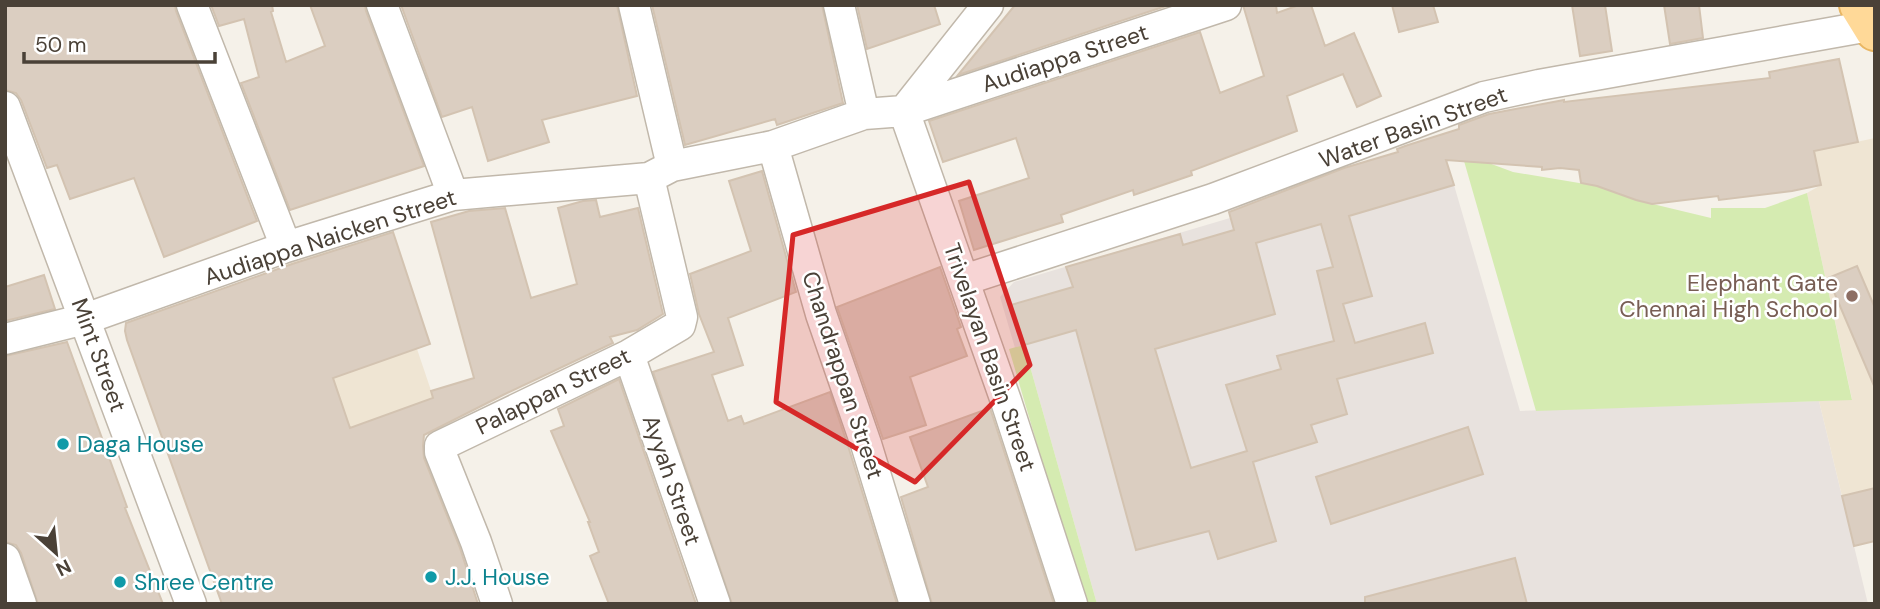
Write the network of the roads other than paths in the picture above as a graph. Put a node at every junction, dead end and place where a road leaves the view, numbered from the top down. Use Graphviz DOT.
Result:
graph roads {
  1 [pos="192,5"];
  2 [pos="382,5"];
  3 [pos="634,5"];
  4 [pos="839,5"];
  5 [pos="1226,5"];
  6 [pos="987,6"];
  7 [pos="1870,22"];
  8 [pos="5,107"];
  9 [pos="904,111"];
  10 [pos="864,114"];
  11 [pos="773,146"];
  12 [pos="660,172"];
  13 [pos="453,195"];
  14 [pos="286,247"];
  15 [pos="964,279"];
  16 [pos="85,319"];
  17 [pos="5,339"];
  18 [pos="629,355"];
  19 [pos="5,559"];
  20 [pos="21,604"];
  21 [pos="191,604"];
  22 [pos="497,604"];
  23 [pos="715,604"];
  24 [pos="915,604"];
  25 [pos="1072,604"];
  1 -- 14 [label="street"];
  2 -- 13 [label="street"];
  3 -- 12 [label="street, Palappan Street"];
  4 -- 10 [label="street"];
  5 -- 9 [label="street, Audiappa Street"];
  6 -- 9 [label="street"];
  7 -- 15 [label="street, Water Basin Street"];
  8 -- 16 [label="street, Mint Street"];
  9 -- 10 [label="street, Audiappa Naicken Street"];
  9 -- 15 [label="street, Trivelayan Basin Street"];
  10 -- 11 [label="street, Audiappa Naicken Street"];
  11 -- 12 [label="street, Audiappa Naicken Street"];
  11 -- 24 [label="street, Chandrappan Street"];
  12 -- 13 [label="street, Audiappa Naicken Street"];
  12 -- 18 [label="street, Palappan Street"];
  13 -- 14 [label="street, Audiappa Naicken Street"];
  14 -- 16 [label="street, Audiappa Naicken Street"];
  15 -- 25 [label="street, Trivelayan Basin Street"];
  16 -- 17 [label="street, Audiappa Naicken Street"];
  16 -- 21 [label="street, Mint Street"];
  18 -- 22 [label="street, Palappan Street"];
  18 -- 23 [label="street, Ayyah Street"];
  19 -- 20 [label="street"];
}
